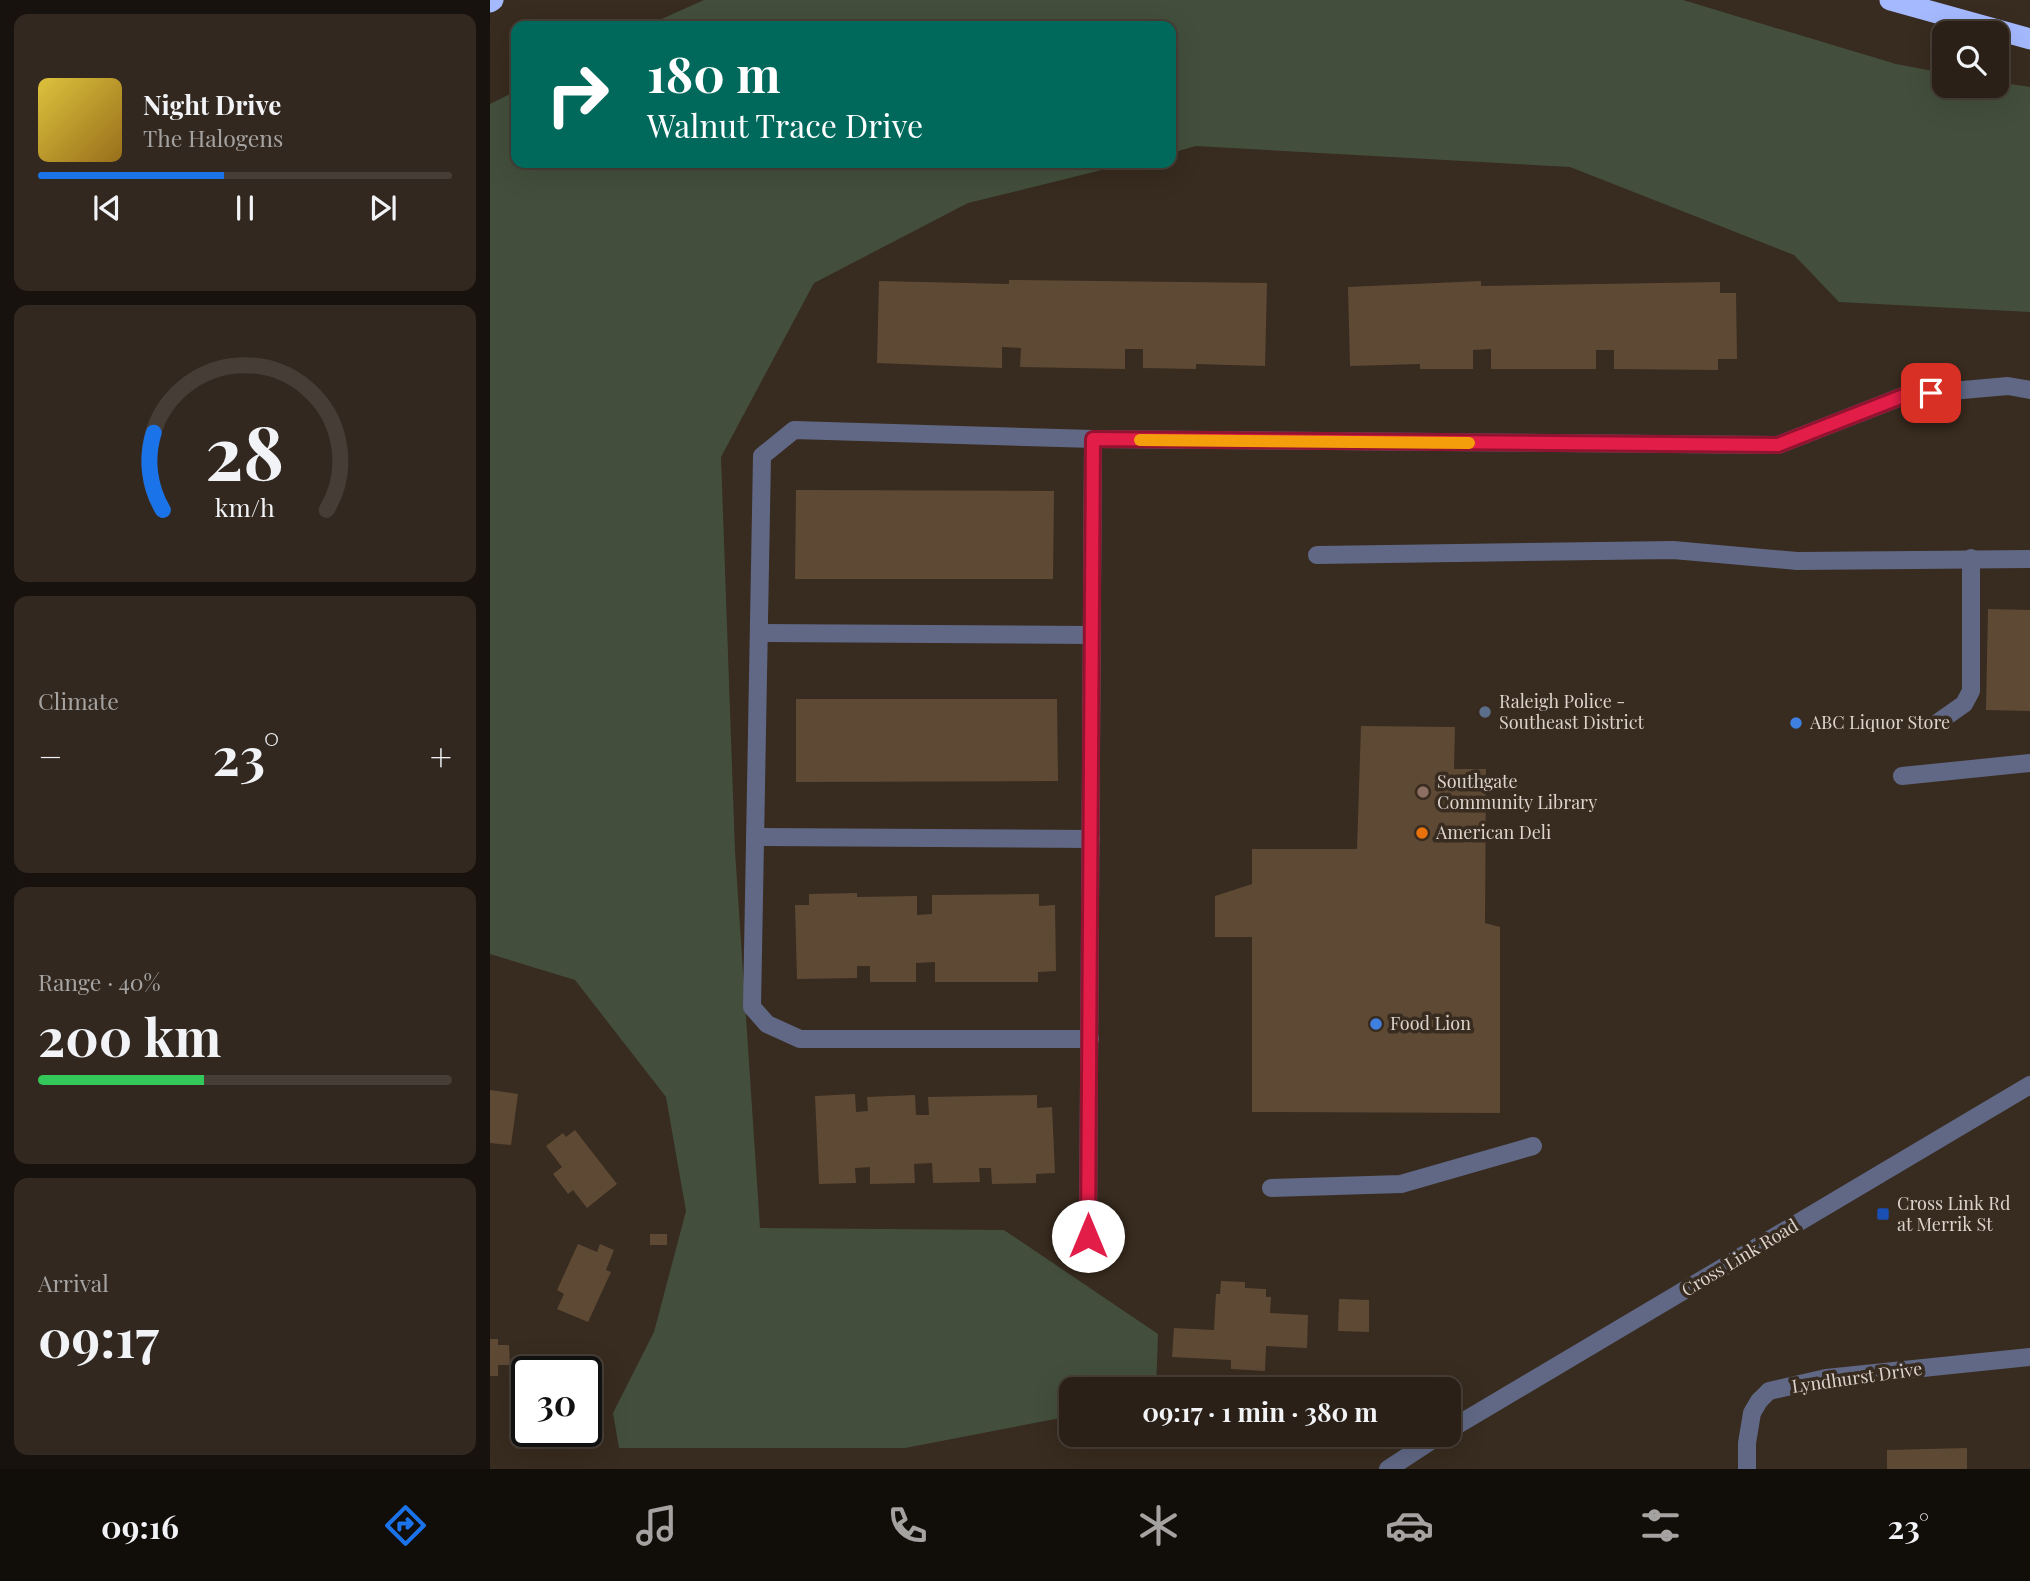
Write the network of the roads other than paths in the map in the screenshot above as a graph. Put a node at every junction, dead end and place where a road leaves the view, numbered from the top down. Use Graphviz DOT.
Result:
graph roads {
  1 [pos="1890,0"];
  2 [pos="2030,39"];
  3 [pos="2030,390"];
  4 [pos="1093,439"];
  5 [pos="1317,555"];
  6 [pos="1971,558"];
  7 [pos="2030,559"];
  8 [pos="759,633"];
  9 [pos="1092,635"];
  10 [pos="1937,723"];
  11 [pos="2030,763"];
  12 [pos="1902,776"];
  13 [pos="755,837"];
  14 [pos="1091,839"];
  15 [pos="1090,1039"];
  16 [pos="2030,1085"];
  17 [pos="1533,1146"];
  18 [pos="1271,1188"];
  19 [pos="1088,1236"];
  20 [pos="2030,1357"];
  21 [pos="1461,1423"];
  22 [pos="1422,1447"];
  23 [pos="1388,1469"];
  24 [pos="1747,1469"];
  1 -- 2 [label="highway"];
  3 -- 4 [label="street"];
  4 -- 8 [label="street"];
  4 -- 9 [label="street"];
  5 -- 6 [label="street"];
  6 -- 7 [label="street"];
  6 -- 10 [label="street"];
  8 -- 9 [label="street"];
  8 -- 13 [label="street"];
  9 -- 14 [label="street"];
  11 -- 12 [label="street"];
  13 -- 14 [label="street"];
  13 -- 15 [label="street"];
  14 -- 15 [label="street"];
  15 -- 19 [label="street"];
  16 -- 21 [label="street, Cross Link Road"];
  17 -- 18 [label="street"];
  20 -- 24 [label="street, Lyndhurst Drive"];
  22 -- 23 [label="street"];
}
